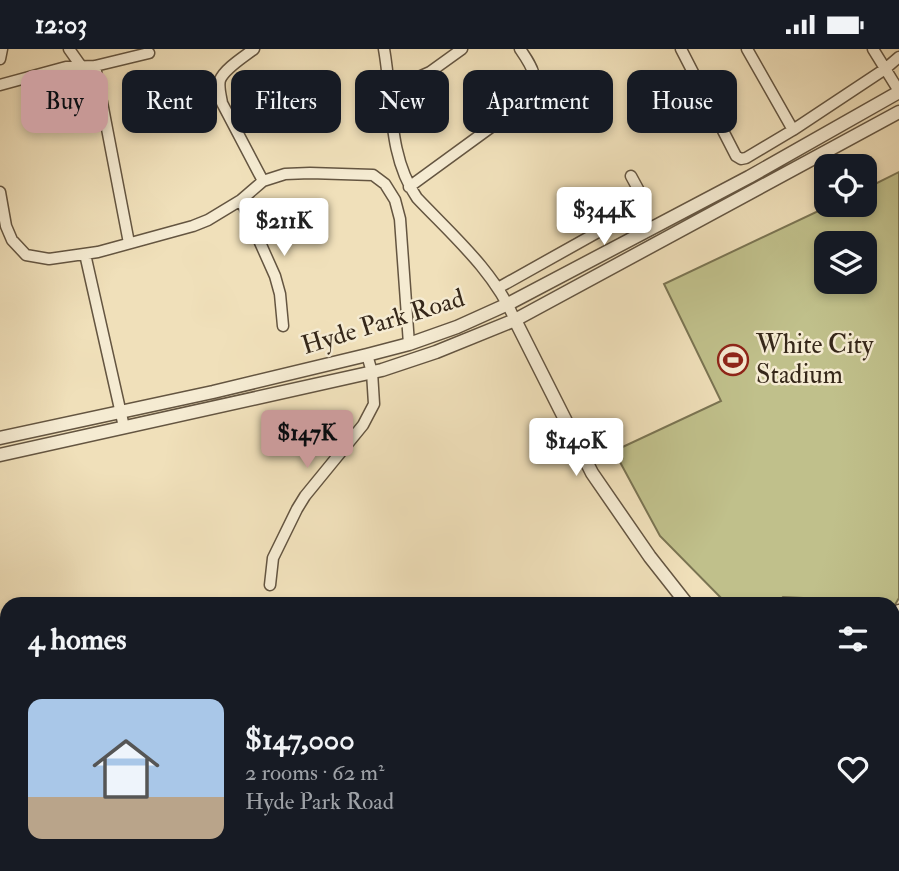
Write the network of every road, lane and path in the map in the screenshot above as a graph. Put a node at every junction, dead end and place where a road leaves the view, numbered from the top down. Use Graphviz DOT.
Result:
graph roads {
  1 [pos="2,49"];
  2 [pos="69,49"];
  3 [pos="254,49"];
  4 [pos="384,49"];
  5 [pos="462,49"];
  6 [pos="520,49"];
  7 [pos="681,49"];
  8 [pos="747,49"];
  9 [pos="873,49"];
  10 [pos="149,53"];
  11 [pos="899,57"];
  12 [pos="0,59"];
  13 [pos="95,66"];
  14 [pos="81,67"];
  15 [pos="885,69"];
  16 [pos="386,70"];
  17 [pos="433,70"];
  18 [pos="0,85"];
  19 [pos="899,92"];
  20 [pos="899,112"];
  21 [pos="793,130"];
  22 [pos="395,133"];
  23 [pos="631,176"];
  24 [pos="263,181"];
  25 [pos="409,187"];
  26 [pos="0,192"];
  27 [pos="241,200"];
  28 [pos="129,243"];
  29 [pos="85,254"];
  30 [pos="498,288"];
  31 [pos="508,304"];
  32 [pos="515,320"];
  33 [pos="283,326"];
  34 [pos="409,344"];
  35 [pos="366,355"];
  36 [pos="372,372"];
  37 [pos="122,413"];
  38 [pos="124,427"];
  39 [pos="0,438"];
  40 [pos="0,455"];
  41 [pos="270,585"];
  42 [pos="681,597"];
  1 -- 12 [label="street"];
  2 -- 14 [label="street"];
  3 -- 24 [label="street"];
  4 -- 16 [label="street"];
  5 -- 17 [label="street"];
  6 -- 25 [label="street"];
  7 -- 21 [label="street"];
  8 -- 21 [label="street"];
  9 -- 15 [label="street"];
  10 -- 13 [label="street"];
  11 -- 15 [label="street"];
  13 -- 14 [label="street"];
  13 -- 28 [label="street"];
  14 -- 18 [label="street"];
  15 -- 19 [label="street"];
  15 -- 21 [label="street"];
  19 -- 31 [label="street, Hyde Park Road"];
  20 -- 32 [label="street, Hyde Park Road"];
  22 -- 25 [label="street"];
  23 -- 30 [label="street"];
  24 -- 27 [label="street"];
  24 -- 34 [label="street"];
  25 -- 30 [label="street"];
  26 -- 29 [label="street"];
  27 -- 28 [label="street"];
  27 -- 33 [label="street"];
  28 -- 29 [label="street"];
  29 -- 37 [label="street"];
  30 -- 31 [label="street"];
  31 -- 32 [label="street"];
  31 -- 34 [label="street, Hyde Park Road"];
  32 -- 36 [label="street, Hyde Park Road"];
  32 -- 42 [label="street"];
  34 -- 35 [label="street, Hyde Park Road"];
  35 -- 36 [label="street"];
  35 -- 37 [label="street, Hyde Park Road"];
  36 -- 38 [label="street, Hyde Park Road"];
  36 -- 41 [label="street"];
  37 -- 38 [label="street"];
  37 -- 39 [label="street, Hyde Park Road"];
  38 -- 40 [label="street, Hyde Park Road"];
}
